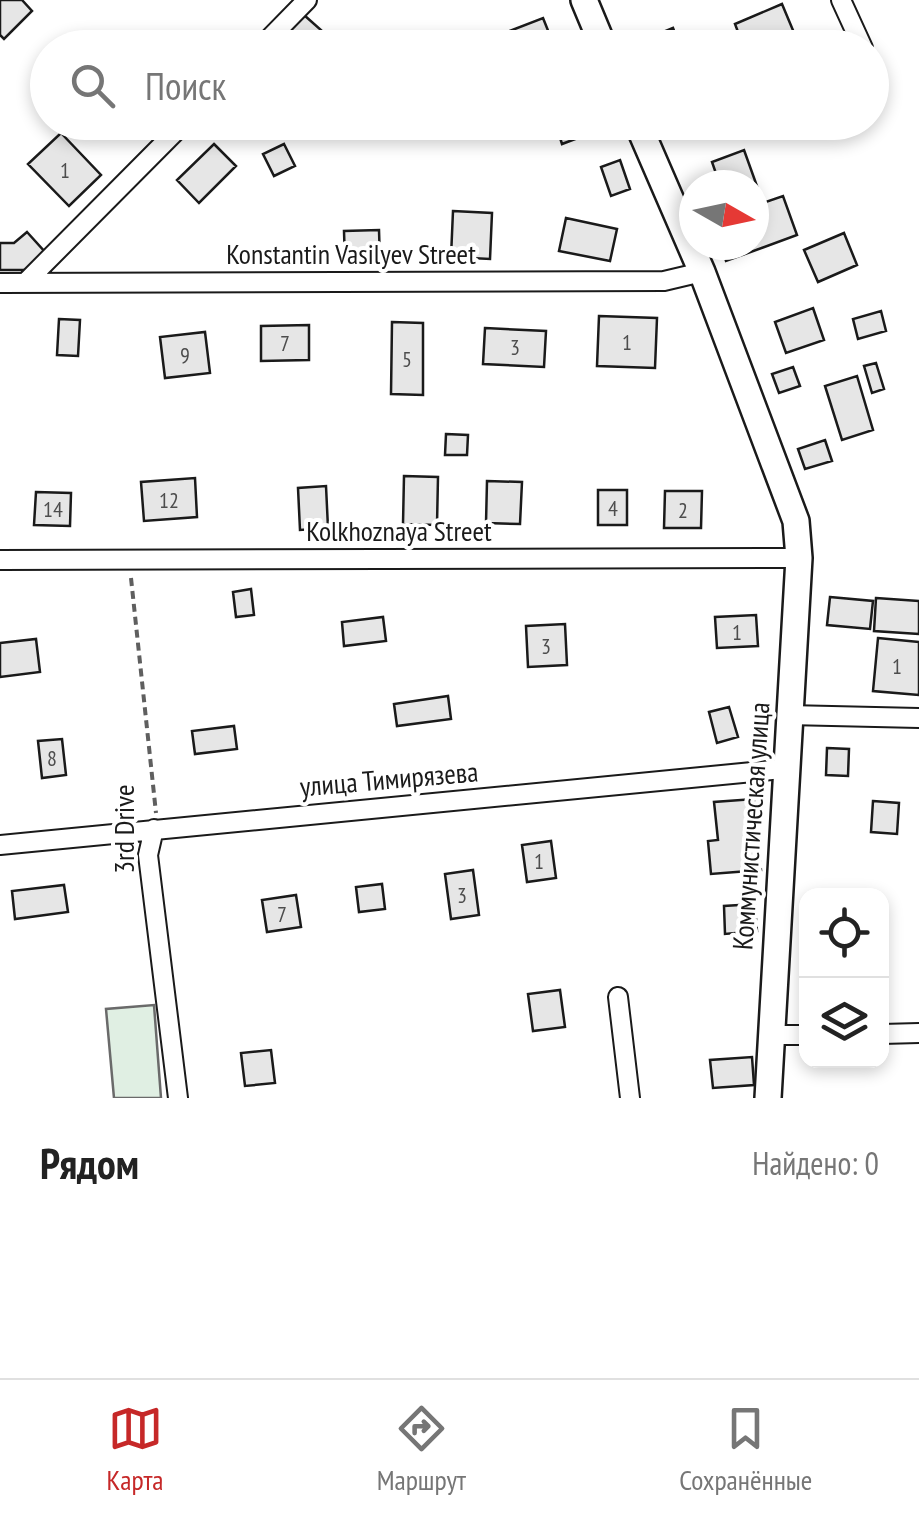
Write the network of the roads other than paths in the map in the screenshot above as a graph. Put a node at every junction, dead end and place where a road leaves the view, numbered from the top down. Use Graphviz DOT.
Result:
graph roads {
  1 [pos="307,0"];
  2 [pos="584,0"];
  3 [pos="842,0"];
  4 [pos="278,30"];
  5 [pos="596,30"];
  6 [pos="856,30"];
  7 [pos="167,140"];
  8 [pos="645,140"];
  9 [pos="702,272"];
  10 [pos="0,283"];
  11 [pos="26,283"];
  12 [pos="799,558"];
  13 [pos="0,560"];
  14 [pos="788,716"];
  15 [pos="919,718"];
  16 [pos="784,769"];
  17 [pos="154,828"];
  18 [pos="0,845"];
  19 [pos="618,997"];
  20 [pos="919,1033"];
  21 [pos="889,1034"];
  22 [pos="769,1035"];
  23 [pos="799,1035"];
  24 [pos="178,1098"];
  25 [pos="630,1098"];
  26 [pos="768,1098"];
  1 -- 4 [label="street"];
  2 -- 5 [label="street"];
  3 -- 6 [label="street"];
  7 -- 11 [label="street"];
  8 -- 9 [label="street, Коммунистическая улица"];
  9 -- 11 [label="street, Konstantin Vasilyev Street"];
  9 -- 12 [label="street, Коммунистическая улица"];
  10 -- 11 [label="street, Konstantin Vasilyev Street"];
  12 -- 13 [label="street, Kolkhoznaya Street"];
  12 -- 14 [label="street, Коммунистическая улица"];
  14 -- 15 [label="street"];
  14 -- 16 [label="street, Коммунистическая улица"];
  16 -- 17 [label="street, улица Тимирязева"];
  16 -- 22 [label="street, Коммунистическая улица"];
  17 -- 18 [label="street, улица Тимирязева"];
  17 -- 24 [label="street, 3rd Drive"];
  19 -- 25 [label="street"];
  20 -- 21 [label="street"];
  22 -- 23 [label="street"];
  22 -- 26 [label="street, Коммунистическая улица"];
}
